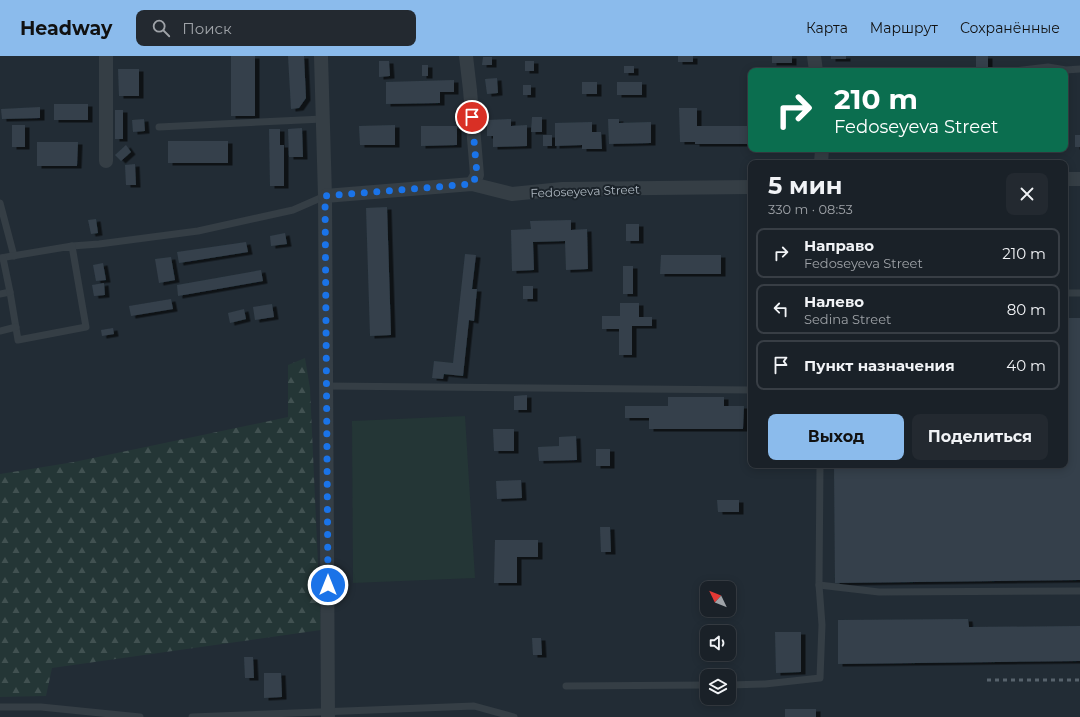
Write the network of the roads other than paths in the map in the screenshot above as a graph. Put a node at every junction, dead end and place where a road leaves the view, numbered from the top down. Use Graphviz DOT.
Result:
graph roads {
  1 [pos="106,56"];
  2 [pos="321,56"];
  3 [pos="466,56"];
  4 [pos="814,56"];
  5 [pos="816,68"];
  6 [pos="1039,68"];
  7 [pos="1054,68"];
  8 [pos="1080,69"];
  9 [pos="1068,70"];
  10 [pos="323,119"];
  11 [pos="159,127"];
  12 [pos="106,161"];
  13 [pos="1068,179"];
  14 [pos="1080,179"];
  15 [pos="472,184"];
  16 [pos="748,187"];
  17 [pos="325,196"];
  18 [pos="0,203"];
  19 [pos="72,246"];
  20 [pos="14,256"];
  21 [pos="2,258"];
  22 [pos="10,292"];
  23 [pos="1068,293"];
  24 [pos="1080,293"];
  25 [pos="0,294"];
  26 [pos="16,328"];
  27 [pos="0,331"];
  28 [pos="326,386"];
  29 [pos="748,390"];
  30 [pos="820,468"];
  31 [pos="820,585"];
  32 [pos="1080,591"];
  33 [pos="700,685"];
  34 [pos="736,685"];
  35 [pos="566,686"];
  36 [pos="0,707"];
  37 [pos="328,714"];
  38 [pos="140,717"];
  39 [pos="192,717"];
  40 [pos="514,717"];
  1 -- 12 [label="street"];
  2 -- 10 [label="street"];
  3 -- 15 [label="street"];
  4 -- 5 [label="street"];
  6 -- 7 [label="lane"];
  8 -- 9 [label="lane"];
  10 -- 11 [label="lane"];
  10 -- 17 [label="street"];
  13 -- 14 [label="street"];
  15 -- 16 [label="street, Fedoseyeva Street"];
  15 -- 17 [label="street, Fedoseyeva Street"];
  17 -- 19 [label="lane"];
  17 -- 28 [label="street"];
  18 -- 20 [label="lane"];
  19 -- 20 [label="lane"];
  19 -- 26 [label="lane"];
  20 -- 21 [label="lane"];
  21 -- 22 [label="lane"];
  22 -- 25 [label="lane"];
  22 -- 26 [label="lane"];
  23 -- 24 [label="lane"];
  26 -- 27 [label="lane"];
  28 -- 29 [label="lane"];
  28 -- 37 [label="street"];
  30 -- 31 [label="lane"];
  31 -- 32 [label="lane"];
  31 -- 34 [label="lane"];
  33 -- 35 [label="lane"];
  36 -- 38 [label="lane"];
  37 -- 39 [label="lane"];
  37 -- 40 [label="lane"];
}
